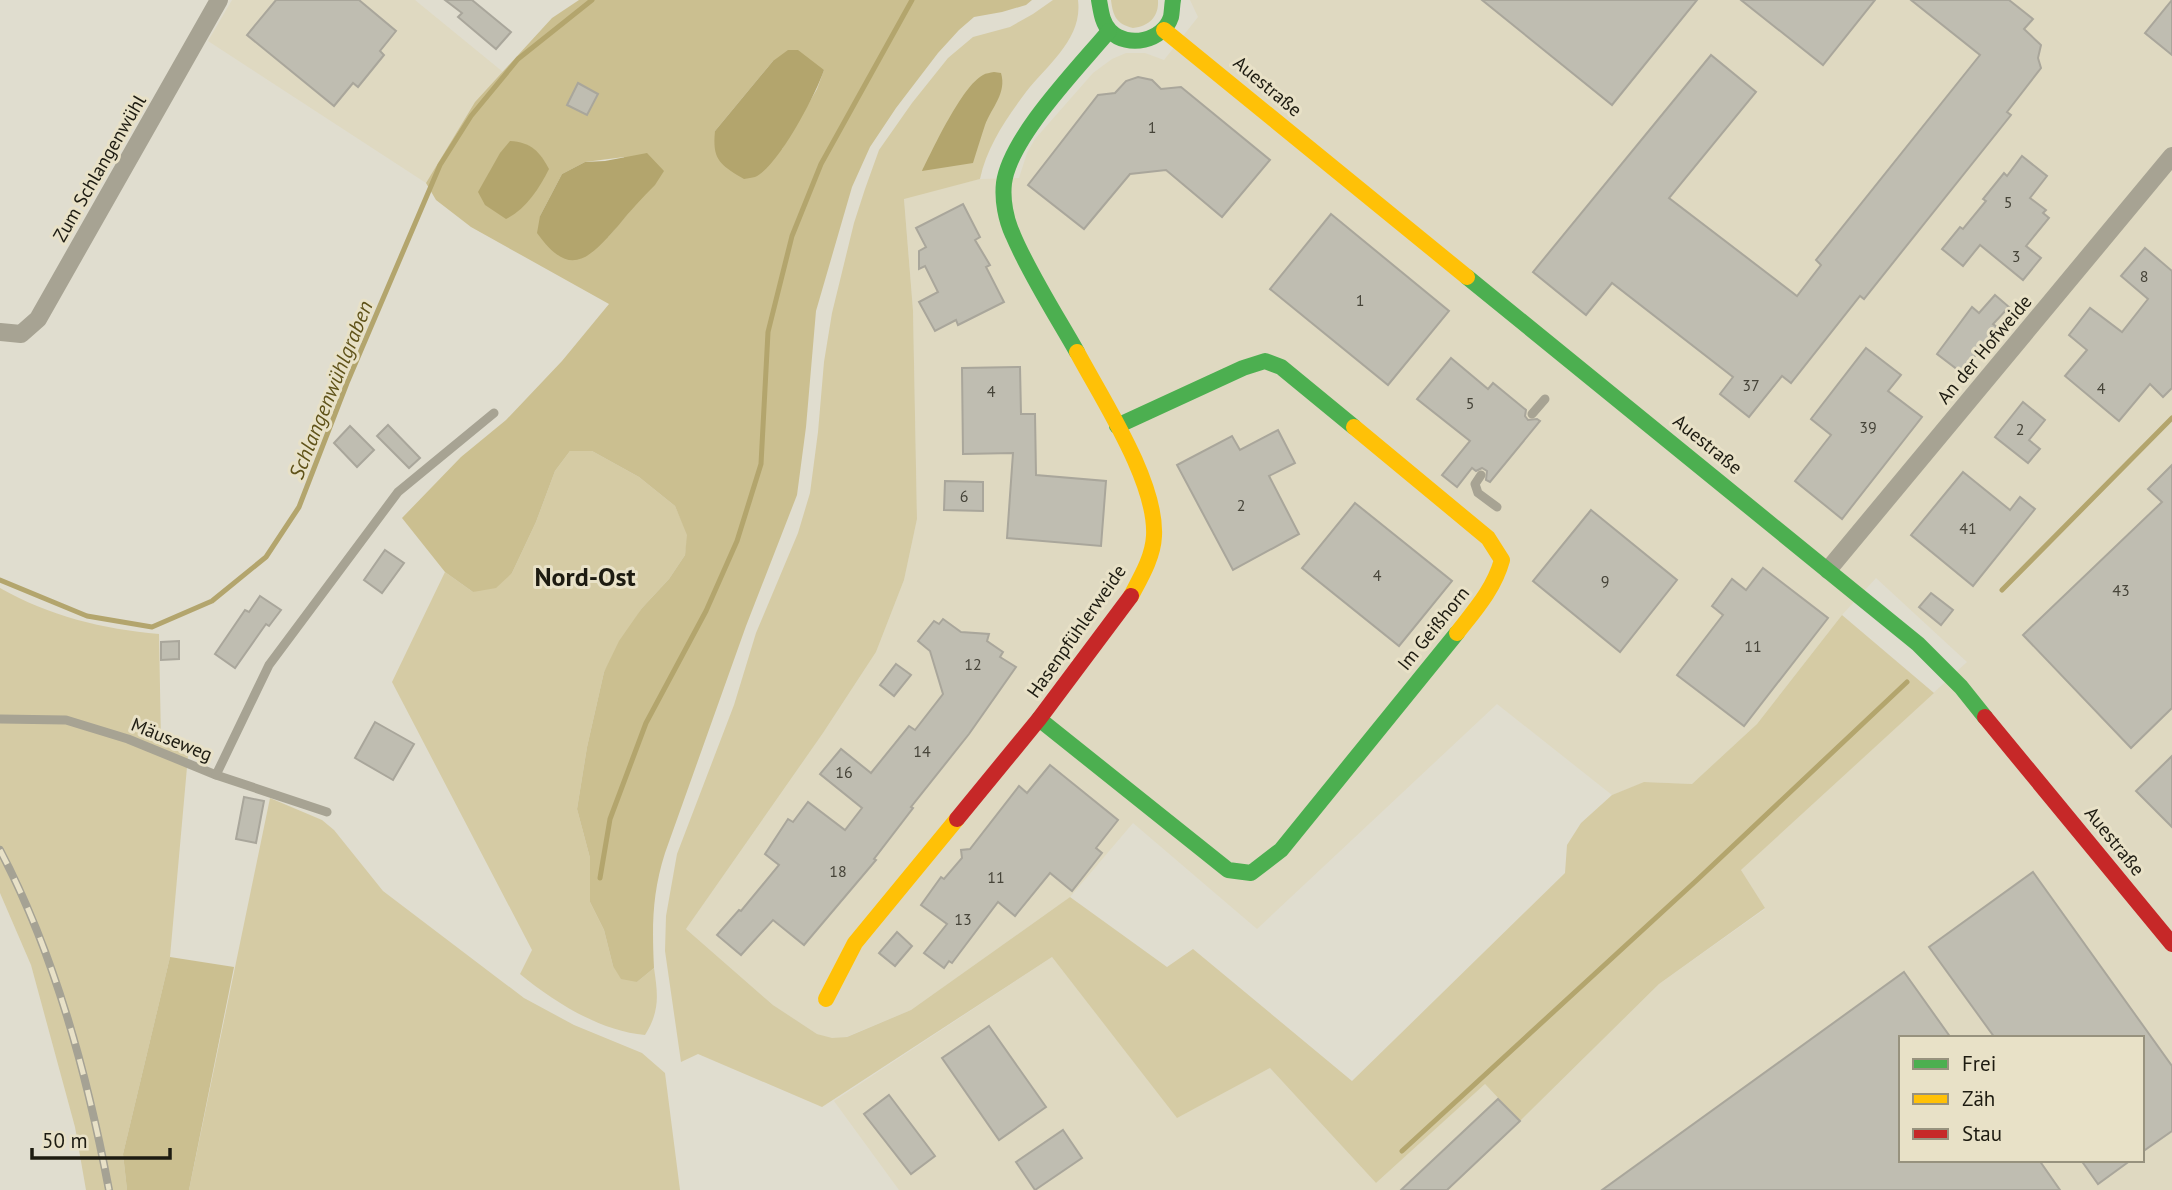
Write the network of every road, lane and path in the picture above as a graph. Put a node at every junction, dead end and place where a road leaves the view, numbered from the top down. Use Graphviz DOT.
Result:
graph roads {
  1 [pos="219,0"];
  2 [pos="1099,0"];
  3 [pos="1173,0"];
  4 [pos="1164,30"];
  5 [pos="1109,31"];
  6 [pos="2172,156"];
  7 [pos="0,332"];
  8 [pos="1545,399"];
  9 [pos="494,413"];
  10 [pos="1532,414"];
  11 [pos="1116,426"];
  12 [pos="1481,475"];
  13 [pos="1497,507"];
  14 [pos="1828,570"];
  15 [pos="0,719"];
  16 [pos="1039,719"];
  17 [pos="216,775"];
  18 [pos="327,811"];
  19 [pos="2171,940"];
  20 [pos="826,999"];
  1 -- 7 [label="street, Zum Schlangenwühl"];
  2 -- 5 [label="street"];
  3 -- 4 [label="street"];
  4 -- 5 [label="street"];
  4 -- 14 [label="street, Auestraße"];
  5 -- 11 [label="street, Hasenpfühlerweide"];
  6 -- 14 [label="street, An der Hofweide"];
  8 -- 10 [label="lane"];
  9 -- 17 [label="lane"];
  11 -- 16 [label="street, Hasenpfühlerweide"];
  11 -- 16 [label="street, Im Geißhorn"];
  12 -- 13 [label="lane"];
  14 -- 19 [label="street, Auestraße"];
  15 -- 17 [label="lane, Mäuseweg"];
  16 -- 20 [label="street, Hasenpfühlerweide"];
  17 -- 18 [label="lane, Mäuseweg"];
}
